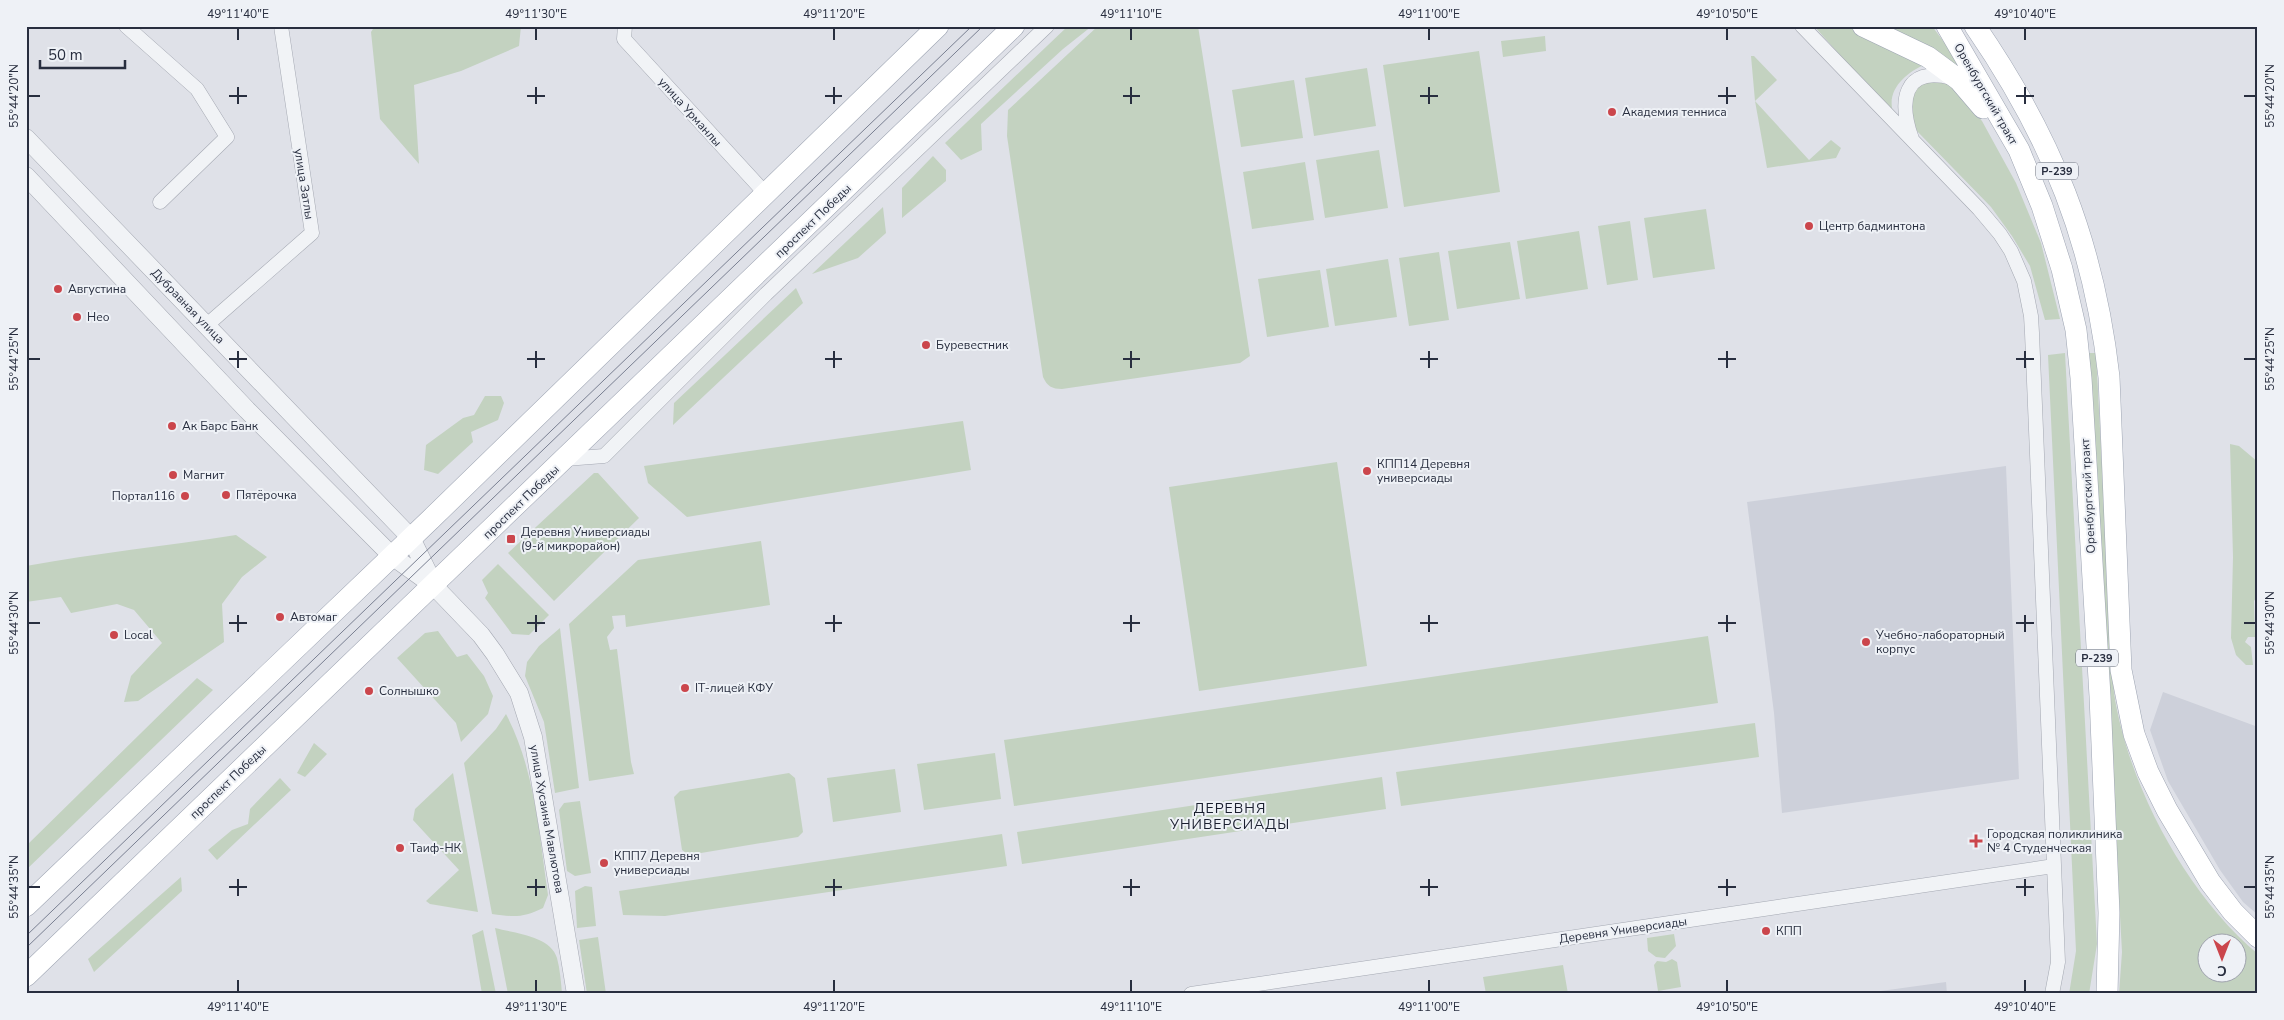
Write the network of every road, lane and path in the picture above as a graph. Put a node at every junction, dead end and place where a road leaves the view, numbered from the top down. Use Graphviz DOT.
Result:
graph roads {
  1 [pos="126,26"];
  2 [pos="281,26"];
  3 [pos="625,26"];
  4 [pos="938,26"];
  5 [pos="1014,26"];
  6 [pos="1047,26"];
  7 [pos="1802,26"];
  8 [pos="1862,26"];
  9 [pos="1947,26"];
  10 [pos="1975,26"];
  11 [pos="1959,80"];
  12 [pos="26,138"];
  13 [pos="1913,142"];
  14 [pos="2019,150"];
  15 [pos="26,176"];
  16 [pos="765,193"];
  17 [pos="160,202"];
  18 [pos="207,325"];
  19 [pos="2076,330"];
  20 [pos="2104,330"];
  21 [pos="268,389"];
  22 [pos="247,410"];
  23 [pos="565,459"];
  24 [pos="411,538"];
  25 [pos="392,556"];
  26 [pos="434,586"];
  27 [pos="2054,866"];
  28 [pos="26,906"];
  29 [pos="2258,937"];
  30 [pos="26,976"];
  31 [pos="576,994"];
  32 [pos="1191,994"];
  33 [pos="2052,994"];
  34 [pos="2107,994"];
  1 -- 17 [label="street"];
  2 -- 18 [label="street, улица Затлы"];
  3 -- 16 [label="street, улица Урманлы"];
  4 -- 16 [label="main road"];
  5 -- 23 [label="main road, проспект Победы"];
  6 -- 23 [label="street"];
  7 -- 13 [label="street"];
  8 -- 11 [label="main road"];
  9 -- 14 [label="main road, Оренбургский тракт / Р-239"];
  10 -- 20 [label="main road, Оренбургский тракт / Р-239"];
  11 -- 13 [label="street"];
  11 -- 14 [label="main road"];
  12 -- 18 [label="street, Дубравная улица"];
  13 -- 27 [label="street"];
  14 -- 19 [label="main road, Оренбургский тракт / Р-239"];
  15 -- 22 [label="street"];
  16 -- 24 [label="main road"];
  18 -- 21 [label="street, Дубравная улица"];
  19 -- 20 [label="main road"];
  19 -- 34 [label="main road, Оренбургский тракт / Р-239"];
  20 -- 29 [label="main road, Оренбургский тракт / Р-239"];
  21 -- 22 [label="street"];
  21 -- 24 [label="street, Дубравная улица"];
  22 -- 25 [label="street"];
  23 -- 26 [label="main road, проспект Победы"];
  24 -- 25 [label="main road"];
  24 -- 26 [label="street, Дубравная улица"];
  25 -- 26 [label="street"];
  25 -- 28 [label="main road"];
  26 -- 30 [label="main road, проспект Победы"];
  26 -- 31 [label="street, улица Хусаина Мавлютова"];
  27 -- 32 [label="street, Деревня Универсиады"];
  27 -- 33 [label="street"];
}
